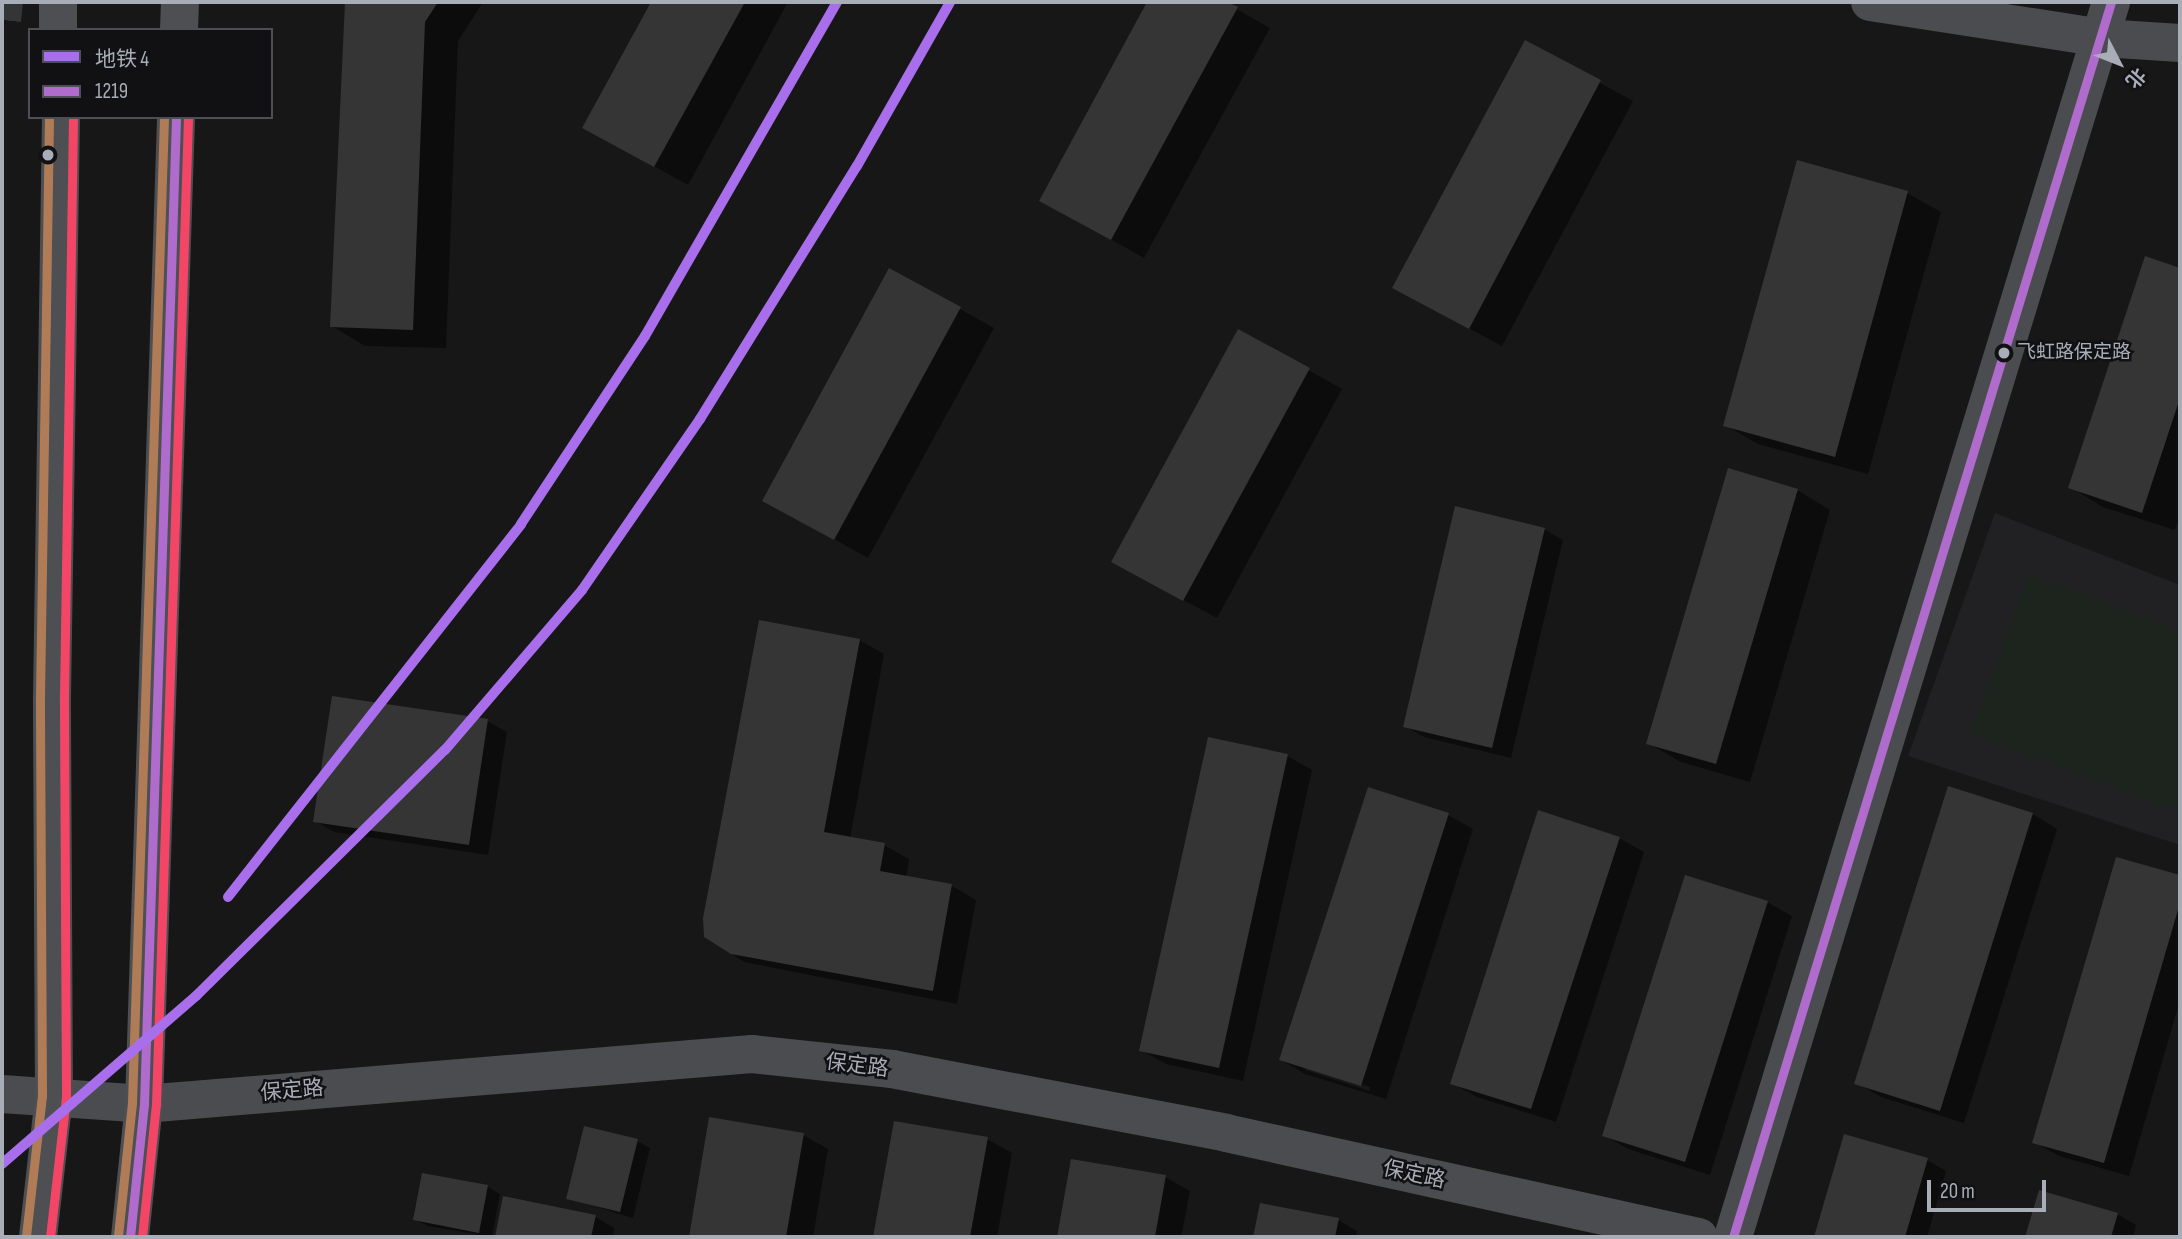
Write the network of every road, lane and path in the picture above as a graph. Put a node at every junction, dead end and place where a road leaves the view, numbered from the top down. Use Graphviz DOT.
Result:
graph roads {
  1 [pos="58,2"];
  2 [pos="180,2"];
  3 [pos="1870,2"];
  4 [pos="2111,2"];
  5 [pos="58,28"];
  6 [pos="179,28"];
  7 [pos="2089,36"];
  8 [pos="2180,43"];
  9 [pos="61,119"];
  10 [pos="176,119"];
  11 [pos="2,1094"];
  12 [pos="54,1096"];
  13 [pos="144,1104"];
  14 [pos="38,1237"];
  15 [pos="130,1237"];
  16 [pos="1699,1237"];
  17 [pos="1733,1237"];
  1 -- 5 [label="main road"];
  2 -- 6 [label="main road"];
  3 -- 7 [label="street"];
  4 -- 7 [label="street"];
  7 -- 8 [label="street"];
  7 -- 17 [label="street"];
  9 -- 12 [label="main road"];
  10 -- 13 [label="main road"];
  11 -- 12 [label="street, 保定路"];
  12 -- 13 [label="street, 保定路"];
  12 -- 14 [label="main road"];
  13 -- 15 [label="main road"];
  13 -- 16 [label="street, 保定路"];
}
